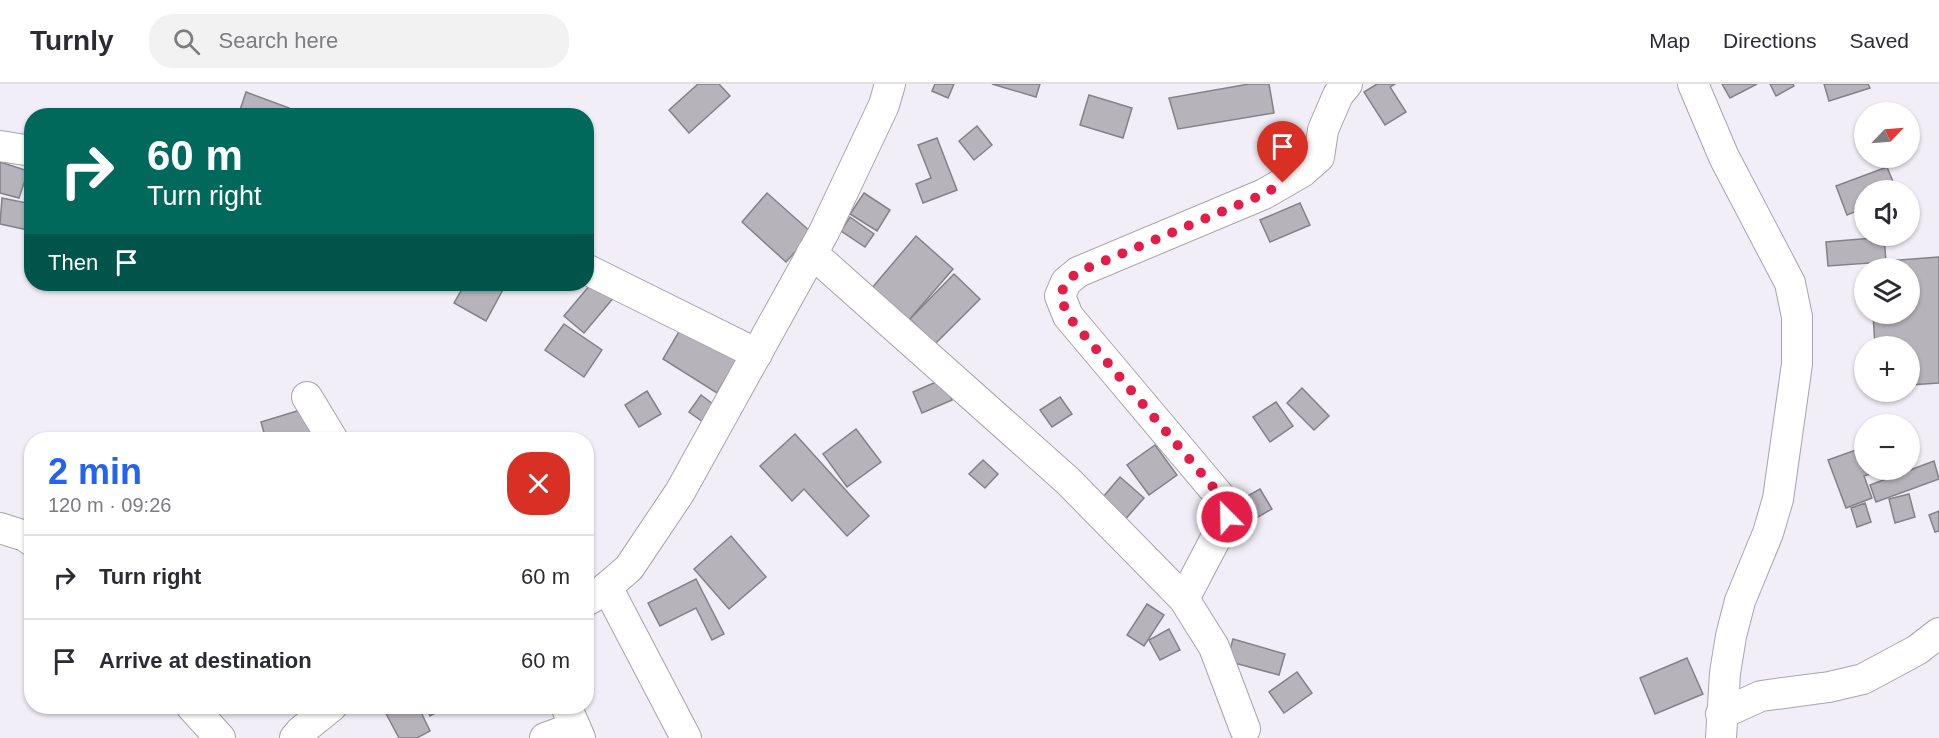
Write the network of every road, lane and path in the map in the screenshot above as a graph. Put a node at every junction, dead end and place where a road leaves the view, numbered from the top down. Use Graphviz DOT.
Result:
graph roads {
  1 [pos="890,84"];
  2 [pos="1347,84"];
  3 [pos="1693,84"];
  4 [pos="0,146"];
  5 [pos="24,150"];
  6 [pos="812,253"];
  7 [pos="594,273"];
  8 [pos="757,354"];
  9 [pos="307,397"];
  10 [pos="328,432"];
  11 [pos="0,528"];
  12 [pos="24,536"];
  13 [pos="597,594"];
  14 [pos="1184,599"];
  15 [pos="1939,633"];
  16 [pos="198,714"];
  17 [pos="323,714"];
  18 [pos="573,724"];
  19 [pos="1721,726"];
  20 [pos="1245,729"];
  21 [pos="300,736"];
  22 [pos="220,738"];
  23 [pos="545,738"];
  24 [pos="686,738"];
  1 -- 6 [label="street"];
  2 -- 14 [label="street"];
  3 -- 19 [label="street"];
  4 -- 5 [label="street"];
  6 -- 8 [label="street"];
  6 -- 14 [label="street"];
  7 -- 8 [label="street"];
  8 -- 13 [label="street"];
  9 -- 10 [label="street"];
  11 -- 12 [label="street"];
  13 -- 24 [label="street"];
  14 -- 20 [label="street"];
  15 -- 19 [label="street"];
  16 -- 22 [label="street"];
  17 -- 21 [label="street"];
  18 -- 23 [label="street"];
}
